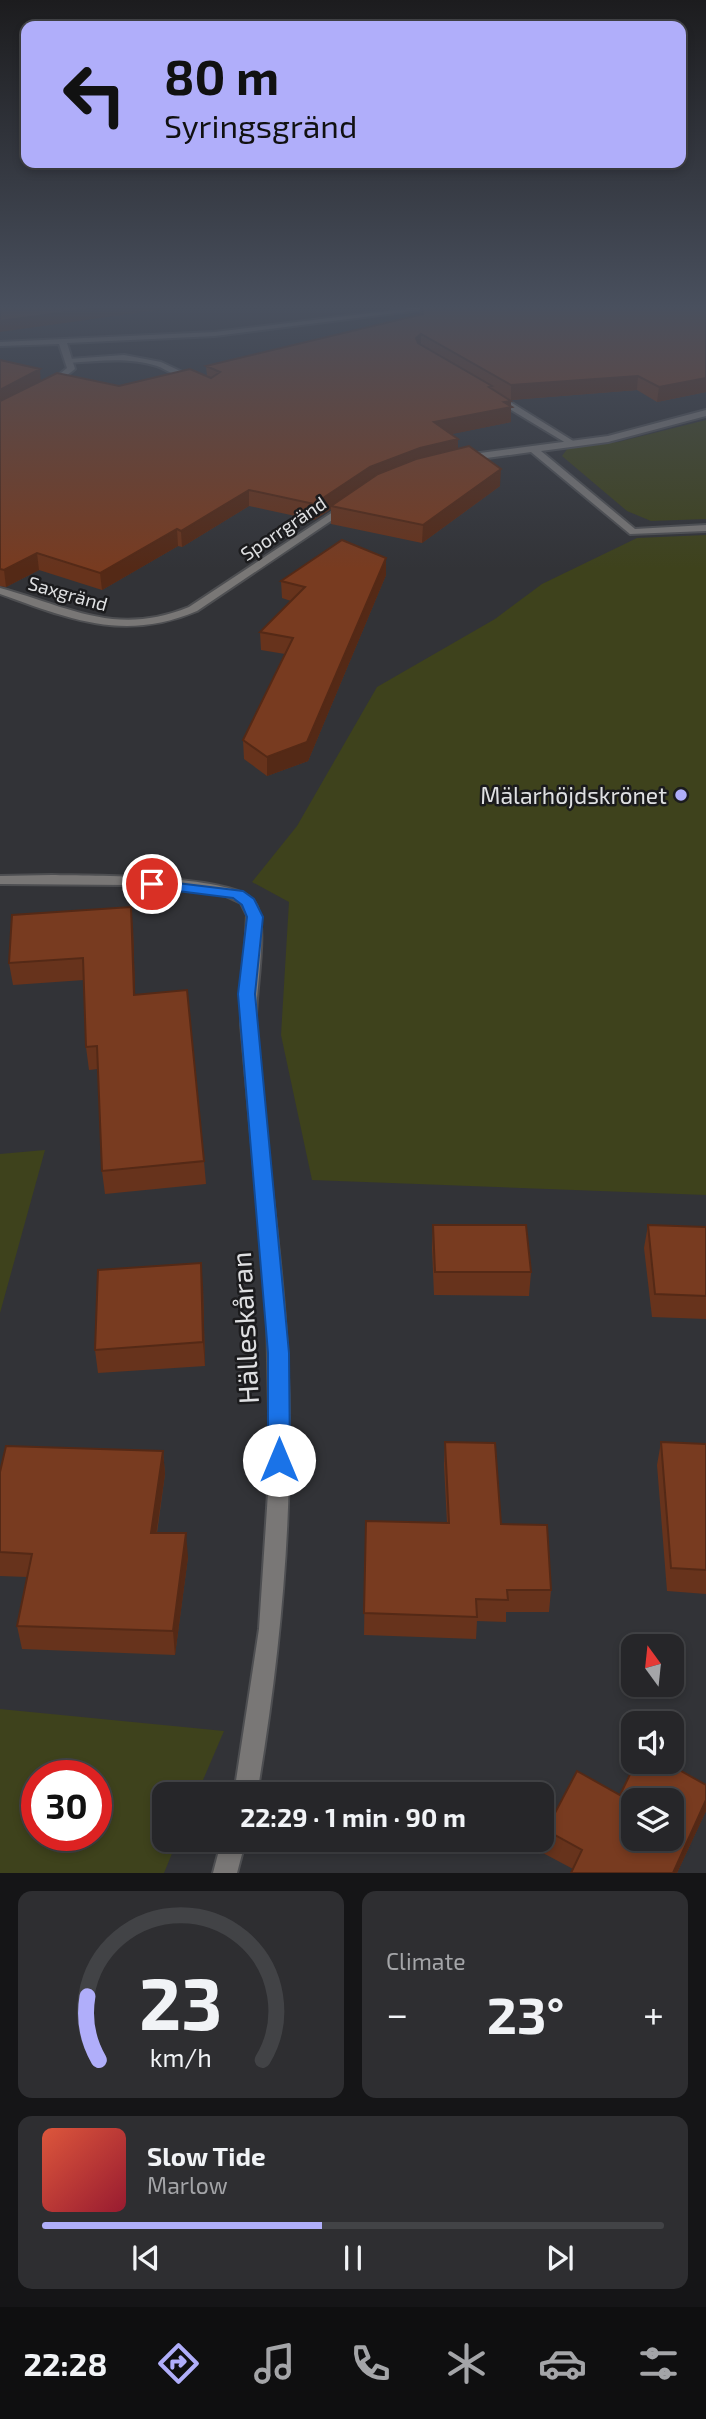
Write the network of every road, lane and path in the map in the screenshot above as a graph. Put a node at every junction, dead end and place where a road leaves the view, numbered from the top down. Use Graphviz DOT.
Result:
graph roads {
  1 [pos="492,395"];
  2 [pos="706,413"];
  3 [pos="574,444"];
  4 [pos="532,448"];
  5 [pos="450,461"];
  6 [pos="357,499"];
  7 [pos="706,528"];
  8 [pos="0,591"];
  9 [pos="127,626"];
  10 [pos="0,880"];
  11 [pos="247,1782"];
  12 [pos="231,1852"];
  13 [pos="225,1873"];
  1 -- 3 [label="street"];
  2 -- 3 [label="street"];
  3 -- 4 [label="street"];
  4 -- 5 [label="street"];
  4 -- 7 [label="street"];
  6 -- 9 [label="street, Sporrgränd"];
  8 -- 9 [label="street, Saxgränd"];
  10 -- 11 [label="street, Hälleskåran"];
  12 -- 13 [label="street"];
}
